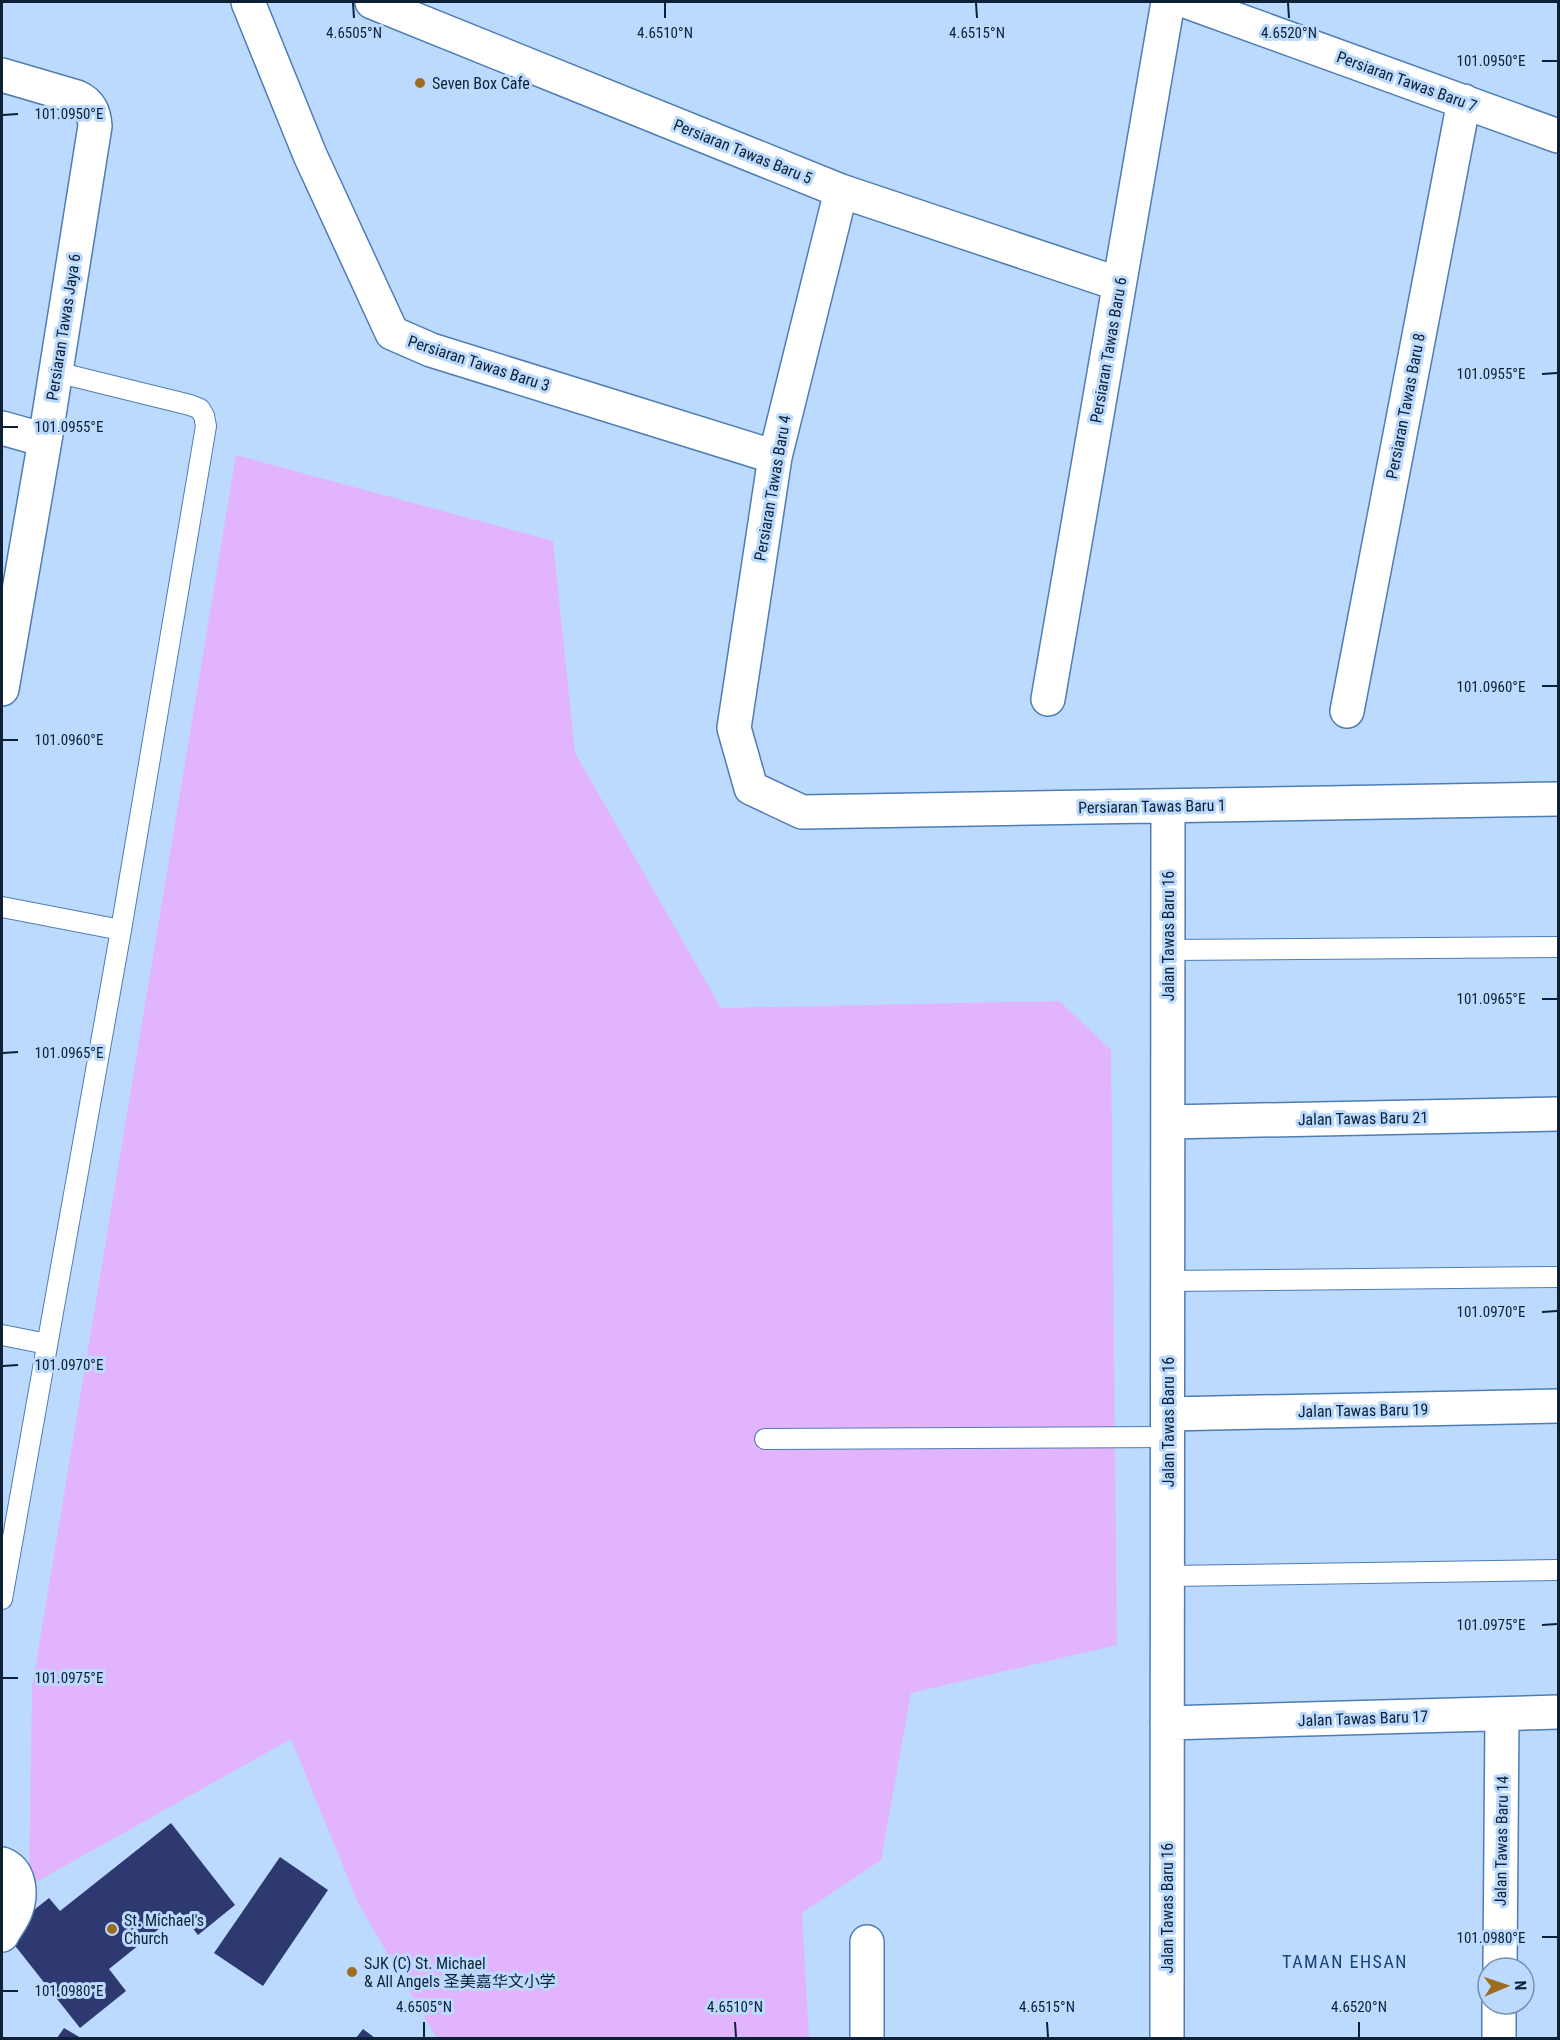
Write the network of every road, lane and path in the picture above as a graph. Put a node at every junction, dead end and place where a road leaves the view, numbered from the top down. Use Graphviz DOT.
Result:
graph roads {
  1 [pos="248,2"];
  2 [pos="372,2"];
  3 [pos="1168,2"];
  4 [pos="1188,2"];
  5 [pos="2,75"];
  6 [pos="1464,101"];
  7 [pos="1558,136"];
  8 [pos="841,191"];
  9 [pos="1119,284"];
  10 [pos="56,372"];
  11 [pos="2,428"];
  12 [pos="45,440"];
  13 [pos="775,457"];
  14 [pos="10,589"];
  15 [pos="2,689"];
  16 [pos="1048,699"];
  17 [pos="1347,711"];
  18 [pos="751,789"];
  19 [pos="1558,800"];
  20 [pos="1168,806"];
  21 [pos="2,907"];
  22 [pos="121,930"];
  23 [pos="1558,947"];
  24 [pos="1168,950"];
  25 [pos="1558,1114"];
  26 [pos="1168,1122"];
  27 [pos="1558,1277"];
  28 [pos="1168,1281"];
  29 [pos="2,1335"];
  30 [pos="47,1344"];
  31 [pos="1558,1406"];
  32 [pos="1168,1425"];
  33 [pos="765,1439"];
  34 [pos="1558,1570"];
  35 [pos="1168,1576"];
  36 [pos="2,1599"];
  37 [pos="1558,1712"];
  38 [pos="1503,1714"];
  39 [pos="1167,1723"];
  40 [pos="2,1864"];
  41 [pos="2,1935"];
  42 [pos="867,1942"];
  43 [pos="1500,1956"];
  44 [pos="1499,2016"];
  45 [pos="867,2038"];
  46 [pos="1167,2038"];
  47 [pos="1499,2038"];
  1 -- 13 [label="street, Persiaran Tawas Baru 3"];
  2 -- 8 [label="street, Persiaran Tawas Baru 5"];
  3 -- 9 [label="street, Persiaran Tawas Baru 6"];
  4 -- 6 [label="street, Persiaran Tawas Baru 7"];
  5 -- 10 [label="street, Persiaran Tawas Jaya 6"];
  6 -- 7 [label="street, Persiaran Tawas Baru 7"];
  6 -- 17 [label="street, Persiaran Tawas Baru 8"];
  8 -- 9 [label="street, Persiaran Tawas Baru 5"];
  8 -- 13 [label="street, Persiaran Tawas Baru 4"];
  9 -- 16 [label="street, Persiaran Tawas Baru 6"];
  10 -- 12 [label="street, Persiaran Tawas Jaya 6"];
  10 -- 22 [label="lane"];
  11 -- 12 [label="street"];
  12 -- 14 [label="street, Persiaran Tawas Jaya 6"];
  13 -- 18 [label="street, Persiaran Tawas Baru 4"];
  14 -- 15 [label="street, Persiaran Tawas Jaya 6"];
  18 -- 20 [label="street, Persiaran Tawas Baru 1"];
  19 -- 20 [label="street, Persiaran Tawas Baru 1"];
  20 -- 24 [label="street, Jalan Tawas Baru 16"];
  21 -- 22 [label="lane"];
  22 -- 30 [label="lane"];
  23 -- 24 [label="lane"];
  24 -- 26 [label="street, Jalan Tawas Baru 16"];
  25 -- 26 [label="street, Jalan Tawas Baru 21"];
  26 -- 28 [label="street, Jalan Tawas Baru 16"];
  27 -- 28 [label="lane"];
  28 -- 32 [label="street, Jalan Tawas Baru 16"];
  29 -- 30 [label="lane"];
  30 -- 36 [label="lane"];
  31 -- 32 [label="street, Jalan Tawas Baru 19"];
  32 -- 33 [label="lane"];
  32 -- 35 [label="street, Jalan Tawas Baru 16"];
  34 -- 35 [label="lane"];
  35 -- 39 [label="street, Jalan Tawas Baru 16"];
  37 -- 38 [label="street, Jalan Tawas Baru 17"];
  38 -- 39 [label="street, Jalan Tawas Baru 17"];
  38 -- 43 [label="street, Jalan Tawas Baru 14"];
  39 -- 46 [label="street, Jalan Tawas Baru 16"];
  40 -- 41 [label="street"];
  42 -- 45 [label="street"];
  44 -- 47 [label="street"];
}
